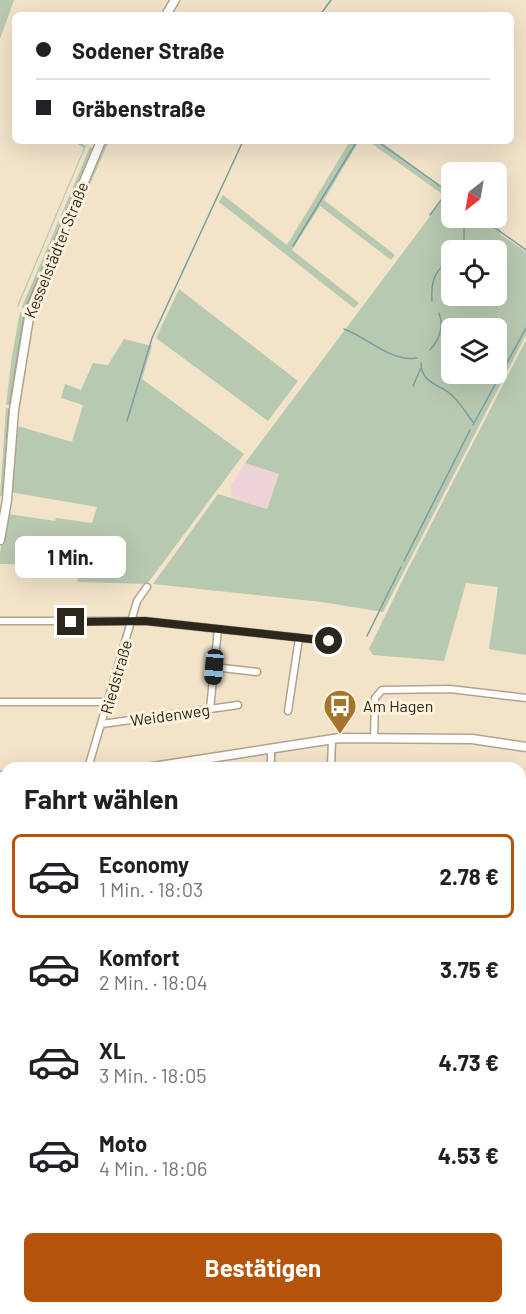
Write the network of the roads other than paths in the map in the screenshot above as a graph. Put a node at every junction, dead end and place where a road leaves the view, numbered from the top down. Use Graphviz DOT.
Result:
graph roads {
  1 [pos="100,144"];
  2 [pos="0,540"];
  3 [pos="147,587"];
  4 [pos="0,621"];
  5 [pos="132,622"];
  6 [pos="218,629"];
  7 [pos="299,638"];
  8 [pos="329,641"];
  9 [pos="214,667"];
  10 [pos="257,672"];
  11 [pos="526,698"];
  12 [pos="0,702"];
  13 [pos="108,702"];
  14 [pos="238,705"];
  15 [pos="210,709"];
  16 [pos="288,711"];
  17 [pos="102,724"];
  18 [pos="374,738"];
  19 [pos="332,739"];
  20 [pos="526,747"];
  21 [pos="270,748"];
  22 [pos="90,762"];
  23 [pos="210,762"];
  24 [pos="271,762"];
  25 [pos="330,762"];
  1 -- 2 [label="main road, Kesselstädter Straße"];
  3 -- 5 [label="street, Riedstraße"];
  4 -- 5 [label="street"];
  5 -- 6 [label="street"];
  5 -- 13 [label="street, Riedstraße"];
  6 -- 7 [label="street"];
  6 -- 9 [label="street"];
  7 -- 8 [label="street"];
  7 -- 16 [label="street"];
  9 -- 10 [label="street"];
  9 -- 15 [label="street"];
  11 -- 18 [label="street"];
  12 -- 13 [label="street"];
  13 -- 17 [label="street, Riedstraße"];
  14 -- 15 [label="street, Weidenweg"];
  15 -- 17 [label="street, Weidenweg"];
  17 -- 22 [label="street, Riedstraße"];
  18 -- 19 [label="main road"];
  18 -- 20 [label="main road"];
  19 -- 21 [label="main road"];
  19 -- 25 [label="street"];
  21 -- 23 [label="main road"];
  21 -- 24 [label="street"];
}
